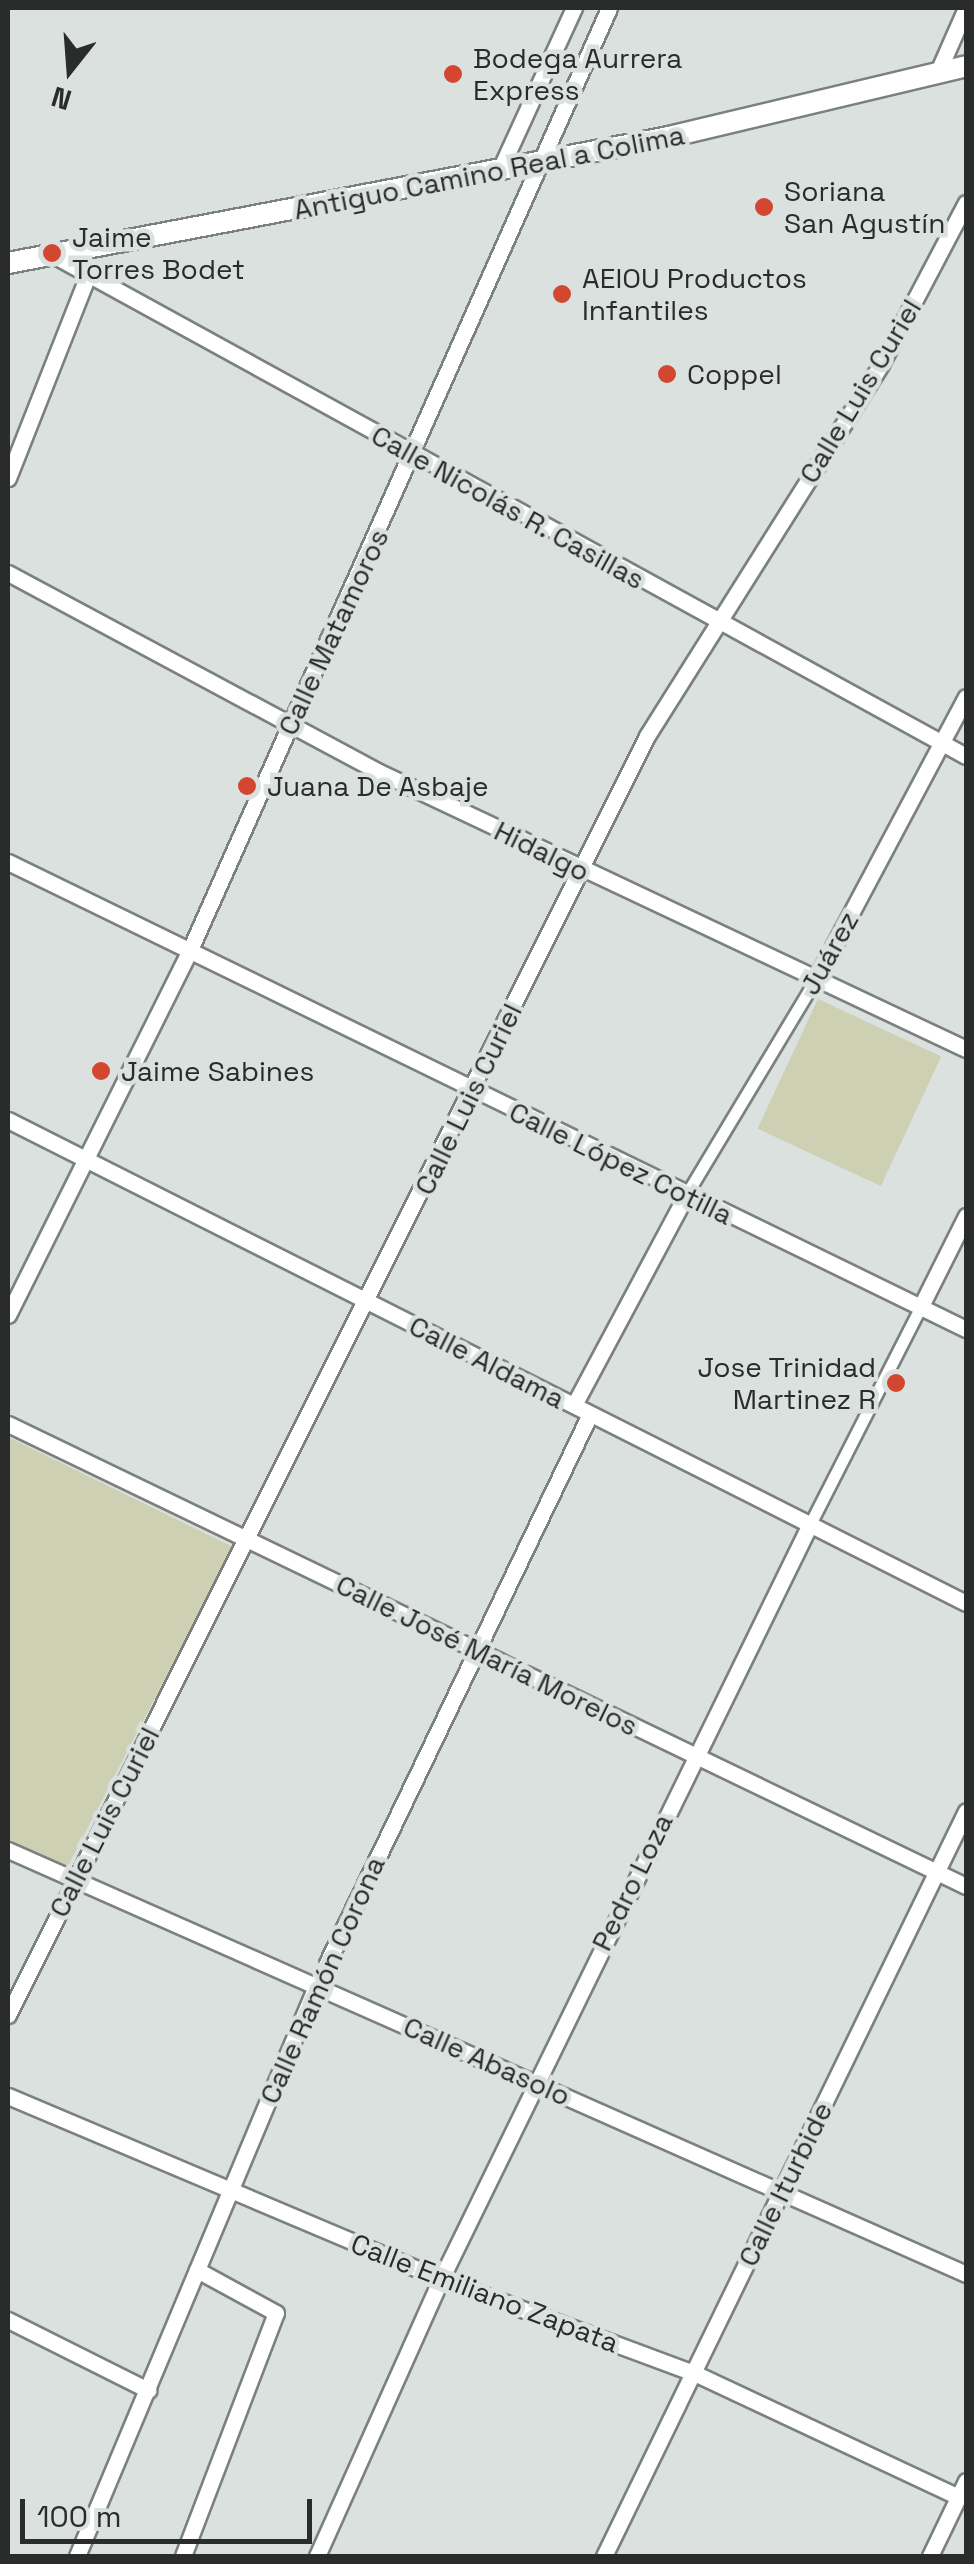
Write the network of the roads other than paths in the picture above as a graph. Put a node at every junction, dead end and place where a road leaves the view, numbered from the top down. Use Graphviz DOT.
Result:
graph roads {
  1 [pos="574,8"];
  2 [pos="609,8"];
  3 [pos="966,8"];
  4 [pos="966,66"];
  5 [pos="937,74"];
  6 [pos="539,158"];
  7 [pos="502,165"];
  8 [pos="966,204"];
  9 [pos="52,255"];
  10 [pos="8,263"];
  11 [pos="88,275"];
  12 [pos="415,452"];
  13 [pos="8,478"];
  14 [pos="8,573"];
  15 [pos="718,624"];
  16 [pos="966,697"];
  17 [pos="289,727"];
  18 [pos="942,743"];
  19 [pos="966,756"];
  20 [pos="8,862"];
  21 [pos="581,870"];
  22 [pos="189,952"];
  23 [pos="817,977"];
  24 [pos="966,1049"];
  25 [pos="472,1090"];
  26 [pos="8,1120"];
  27 [pos="82,1158"];
  28 [pos="684,1199"];
  29 [pos="966,1216"];
  30 [pos="367,1302"];
  31 [pos="920,1308"];
  32 [pos="8,1315"];
  33 [pos="966,1330"];
  34 [pos="574,1406"];
  35 [pos="590,1414"];
  36 [pos="8,1424"];
  37 [pos="810,1524"];
  38 [pos="249,1540"];
  39 [pos="966,1603"];
  40 [pos="477,1650"];
  41 [pos="694,1754"];
  42 [pos="966,1811"];
  43 [pos="8,1850"];
  44 [pos="936,1871"];
  45 [pos="73,1880"];
  46 [pos="966,1886"];
  47 [pos="316,1986"];
  48 [pos="8,2015"];
  49 [pos="536,2082"];
  50 [pos="8,2096"];
  51 [pos="230,2191"];
  52 [pos="782,2191"];
  53 [pos="197,2270"];
  54 [pos="966,2274"];
  55 [pos="441,2279"];
  56 [pos="8,2320"];
  57 [pos="694,2373"];
  58 [pos="148,2390"];
  59 [pos="966,2481"];
  60 [pos="959,2497"];
  61 [pos="77,2556"];
  62 [pos="183,2556"];
  63 [pos="318,2556"];
  64 [pos="604,2556"];
  65 [pos="930,2556"];
  1 -- 7 [label="street"];
  2 -- 6 [label="street, Calle Matamoros"];
  3 -- 5 [label="street"];
  4 -- 5 [label="main road, Antiguo Camino Real a Colima"];
  5 -- 6 [label="main road, Antiguo Camino Real a Colima"];
  6 -- 7 [label="main road, Antiguo Camino Real a Colima"];
  6 -- 12 [label="street, Calle Matamoros"];
  7 -- 9 [label="main road, Antiguo Camino Real a Colima"];
  8 -- 15 [label="street, Calle Luis Curiel"];
  9 -- 10 [label="main road, Antiguo Camino Real a Colima"];
  9 -- 11 [label="street, Calle Nicolás R. Casillas"];
  11 -- 12 [label="street, Calle Nicolás R. Casillas"];
  11 -- 13 [label="street"];
  12 -- 15 [label="street, Calle Nicolás R. Casillas"];
  12 -- 17 [label="street, Calle Matamoros"];
  14 -- 17 [label="street, Hidalgo"];
  15 -- 18 [label="street, Calle Nicolás R. Casillas"];
  15 -- 21 [label="street, Calle Luis Curiel"];
  16 -- 18 [label="street, Juárez"];
  17 -- 21 [label="street, Hidalgo"];
  17 -- 22 [label="street, Calle Matamoros"];
  18 -- 19 [label="street, Calle Nicolás R. Casillas"];
  18 -- 23 [label="street, Juárez"];
  20 -- 22 [label="street, Calle López Cotilla"];
  21 -- 23 [label="street, Hidalgo"];
  21 -- 25 [label="street, Calle Luis Curiel"];
  22 -- 25 [label="street, Calle López Cotilla"];
  22 -- 27 [label="street, Calle Matamoros"];
  23 -- 24 [label="street, Hidalgo"];
  23 -- 28 [label="street, Juárez"];
  25 -- 28 [label="street, Calle López Cotilla"];
  25 -- 30 [label="street, Calle Luis Curiel"];
  26 -- 27 [label="street, Calle Aldama"];
  27 -- 30 [label="street, Calle Aldama"];
  27 -- 32 [label="street, Calle Matamoros"];
  28 -- 31 [label="street, Calle López Cotilla"];
  28 -- 34 [label="street"];
  29 -- 31 [label="street, Pedro Loza"];
  30 -- 34 [label="street, Calle Aldama"];
  30 -- 38 [label="street, Calle Luis Curiel"];
  31 -- 33 [label="street, Calle López Cotilla"];
  31 -- 37 [label="street, Pedro Loza"];
  34 -- 35 [label="street, Calle Aldama"];
  35 -- 37 [label="street, Calle Aldama"];
  35 -- 40 [label="street, Calle Ramón Corona"];
  36 -- 38 [label="street, Calle José María Morelos"];
  37 -- 39 [label="street, Calle Aldama"];
  37 -- 41 [label="street, Pedro Loza"];
  38 -- 40 [label="street, Calle José María Morelos"];
  38 -- 45 [label="street, Calle Luis Curiel"];
  40 -- 41 [label="street, Calle José María Morelos"];
  40 -- 47 [label="street, Calle Ramón Corona"];
  41 -- 44 [label="street, Calle José María Morelos"];
  41 -- 49 [label="street, Pedro Loza"];
  42 -- 44 [label="street, Calle Iturbide"];
  43 -- 45 [label="street, Calle Abasolo"];
  44 -- 46 [label="street, Calle José María Morelos"];
  44 -- 52 [label="street, Calle Iturbide"];
  45 -- 47 [label="street, Calle Abasolo"];
  45 -- 48 [label="street, Calle Luis Curiel"];
  47 -- 49 [label="street, Calle Abasolo"];
  47 -- 51 [label="street, Calle Ramón Corona"];
  49 -- 52 [label="street, Calle Abasolo"];
  49 -- 55 [label="street, Pedro Loza"];
  50 -- 51 [label="street, Calle Emiliano Zapata"];
  51 -- 53 [label="street, Calle Ramón Corona"];
  51 -- 55 [label="street, Calle Emiliano Zapata"];
  52 -- 54 [label="street, Calle Abasolo"];
  52 -- 57 [label="street, Calle Iturbide"];
  53 -- 58 [label="street, Calle Ramón Corona"];
  53 -- 62 [label="street"];
  55 -- 57 [label="street, Calle Emiliano Zapata"];
  55 -- 63 [label="street, Pedro Loza"];
  56 -- 58 [label="street"];
  57 -- 60 [label="street, Calle Emiliano Zapata"];
  57 -- 64 [label="street, Calle Iturbide"];
  58 -- 61 [label="street, Calle Ramón Corona"];
  59 -- 60 [label="street"];
  60 -- 65 [label="street"];
}
